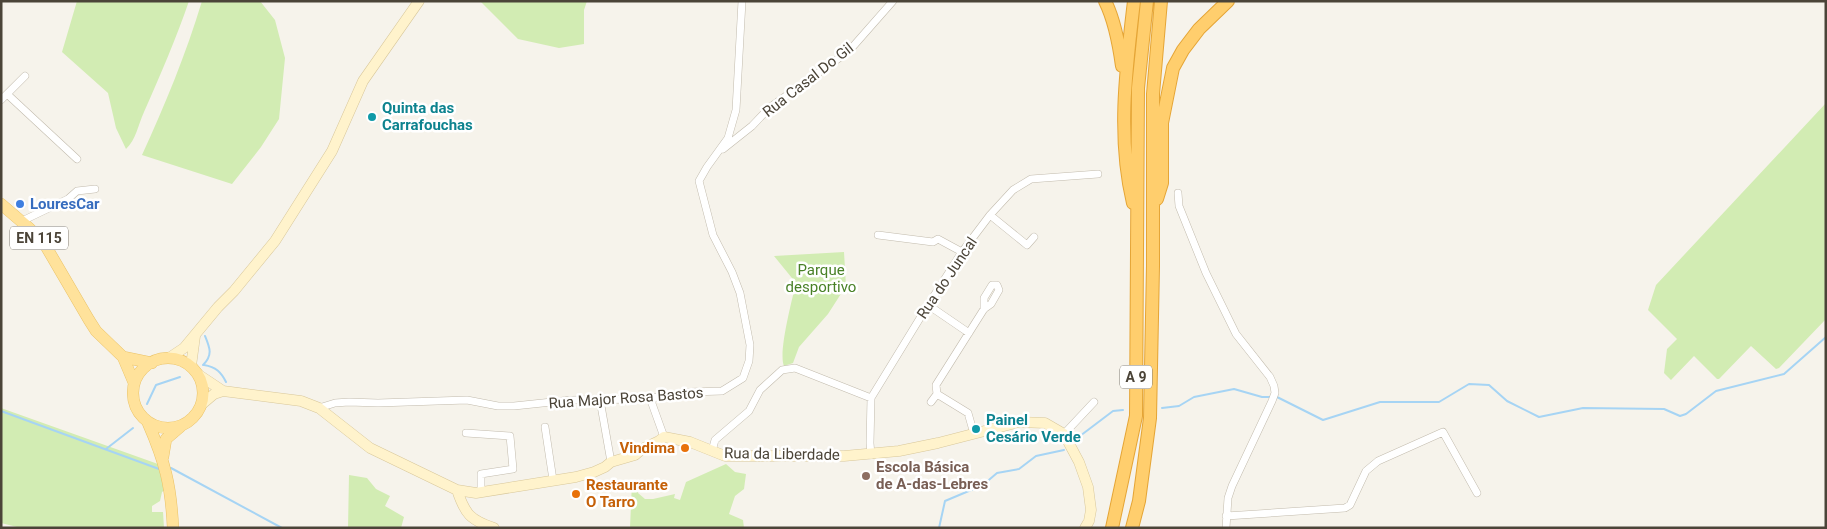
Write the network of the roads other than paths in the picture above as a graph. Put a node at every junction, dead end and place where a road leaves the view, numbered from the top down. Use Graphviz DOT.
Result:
graph roads {
  1 [pos="419,1"];
  2 [pos="742,1"];
  3 [pos="893,1"];
  4 [pos="1105,1"];
  5 [pos="1134,1"];
  6 [pos="1147,1"];
  7 [pos="1161,1"];
  8 [pos="1228,1"];
  9 [pos="24,76"];
  10 [pos="1125,87"];
  11 [pos="4,97"];
  12 [pos="717,153"];
  13 [pos="77,159"];
  14 [pos="1098,174"];
  15 [pos="95,189"];
  16 [pos="1178,192"];
  17 [pos="1,204"];
  18 [pos="1153,213"];
  19 [pos="990,215"];
  20 [pos="22,222"];
  21 [pos="1138,223"];
  22 [pos="878,235"];
  23 [pos="1034,237"];
  24 [pos="962,252"];
  25 [pos="928,305"];
  26 [pos="984,309"];
  27 [pos="969,333"];
  28 [pos="195,335"];
  29 [pos="123,357"];
  30 [pos="168,358"];
  31 [pos="152,363"];
  32 [pos="195,371"];
  33 [pos="134,383"];
  34 [pos="223,391"];
  35 [pos="936,394"];
  36 [pos="650,398"];
  37 [pos="871,398"];
  38 [pos="600,400"];
  39 [pos="931,402"];
  40 [pos="1094,402"];
  41 [pos="201,404"];
  42 [pos="319,408"];
  43 [pos="148,423"];
  44 [pos="181,426"];
  45 [pos="545,427"];
  46 [pos="466,433"];
  47 [pos="974,434"];
  48 [pos="1064,434"];
  49 [pos="664,436"];
  50 [pos="712,451"];
  51 [pos="872,455"];
  52 [pos="163,459"];
  53 [pos="611,462"];
  54 [pos="553,480"];
  55 [pos="457,490"];
  56 [pos="481,492"];
  57 [pos="1477,493"];
  58 [pos="1226,516"];
  59 [pos="173,528"];
  60 [pos="494,528"];
  61 [pos="1085,528"];
  62 [pos="1112,528"];
  63 [pos="1132,528"];
  64 [pos="1226,528"];
  1 -- 28 [label="street"];
  2 -- 12 [label="street, Rua Major Rosa Bastos"];
  3 -- 12 [label="street, Rua Casal Do Gil"];
  4 -- 10 [label="highway"];
  5 -- 10 [label="highway"];
  6 -- 21 [label="highway, A 9"];
  7 -- 18 [label="highway, A 9"];
  8 -- 18 [label="highway"];
  9 -- 11 [label="street"];
  10 -- 21 [label="highway"];
  11 -- 13 [label="street"];
  12 -- 36 [label="street, Rua Major Rosa Bastos"];
  14 -- 19 [label="street, Rua do Juncal"];
  15 -- 20 [label="street"];
  16 -- 58 [label="street"];
  17 -- 20 [label="main road, EN 115"];
  18 -- 63 [label="highway, A 9"];
  19 -- 23 [label="street"];
  19 -- 24 [label="street, Rua do Juncal"];
  20 -- 29 [label="main road, EN 115"];
  21 -- 62 [label="highway, A 9"];
  22 -- 24 [label="street"];
  24 -- 25 [label="street, Rua do Juncal"];
  25 -- 27 [label="street"];
  25 -- 37 [label="street, Rua do Juncal"];
  26 -- 27 [label="street"];
  27 -- 35 [label="street"];
  28 -- 30 [label="street"];
  28 -- 32 [label="street"];
  29 -- 31 [label="main road"];
  29 -- 33 [label="main road, EN 115"];
  30 -- 31 [label="main road"];
  30 -- 32 [label="main road"];
  31 -- 33 [label="main road"];
  32 -- 34 [label="street"];
  32 -- 41 [label="main road"];
  33 -- 43 [label="main road, EN 115"];
  34 -- 41 [label="street"];
  34 -- 42 [label="street"];
  35 -- 39 [label="street"];
  35 -- 47 [label="street"];
  36 -- 38 [label="street, Rua Major Rosa Bastos"];
  36 -- 49 [label="street"];
  37 -- 50 [label="street"];
  37 -- 51 [label="street"];
  38 -- 42 [label="street, Rua Major Rosa Bastos"];
  38 -- 53 [label="street"];
  40 -- 48 [label="street"];
  41 -- 44 [label="main road, EN 115"];
  42 -- 55 [label="street"];
  43 -- 44 [label="main road"];
  43 -- 52 [label="main road, EN 115"];
  44 -- 52 [label="main road, EN 115"];
  45 -- 54 [label="street"];
  46 -- 56 [label="street"];
  47 -- 48 [label="street, Rua da Liberdade"];
  47 -- 51 [label="street, Rua da Liberdade"];
  48 -- 61 [label="street"];
  49 -- 50 [label="street, Rua da Liberdade"];
  49 -- 53 [label="street"];
  50 -- 51 [label="street, Rua da Liberdade"];
  52 -- 59 [label="main road, EN 115"];
  53 -- 54 [label="street"];
  54 -- 56 [label="street"];
  55 -- 56 [label="street"];
  55 -- 60 [label="street"];
  57 -- 58 [label="street"];
  58 -- 64 [label="street"];
}
